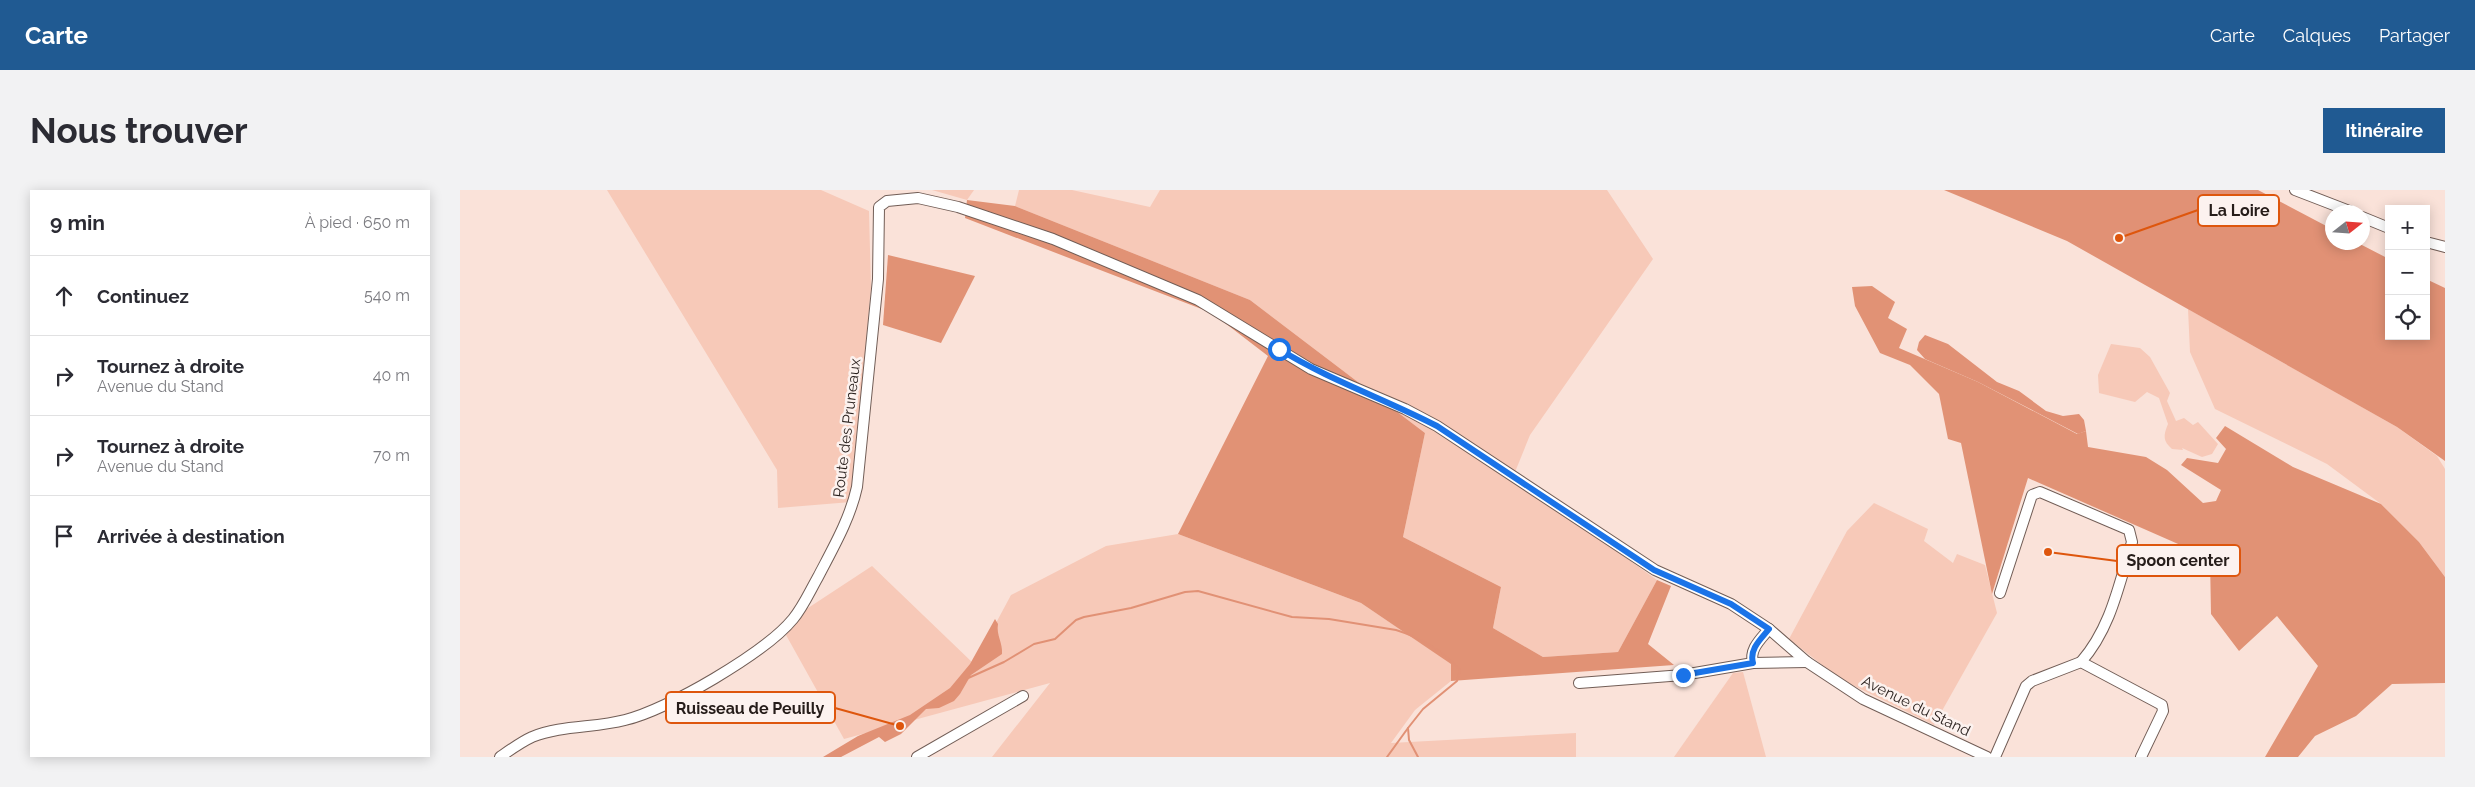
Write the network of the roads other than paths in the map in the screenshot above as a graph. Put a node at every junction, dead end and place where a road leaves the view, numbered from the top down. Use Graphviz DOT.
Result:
graph roads {
  1 [pos="2295,190"];
  2 [pos="887,201"];
  3 [pos="2334,205"];
  4 [pos="2370,220"];
  5 [pos="2385,226"];
  6 [pos="2430,243"];
  7 [pos="2445,247"];
  8 [pos="2000,593"];
  9 [pos="1769,629"];
  10 [pos="1807,662"];
  11 [pos="2081,662"];
  12 [pos="1753,663"];
  13 [pos="1579,683"];
  14 [pos="1023,696"];
  15 [pos="500,757"];
  16 [pos="917,757"];
  17 [pos="1987,757"];
  18 [pos="1995,757"];
  19 [pos="2141,757"];
  1 -- 3 [label="street"];
  2 -- 9 [label="street, Avenue du Stand"];
  2 -- 15 [label="street, Route des Pruneaux"];
  4 -- 5 [label="street"];
  6 -- 7 [label="street"];
  8 -- 11 [label="street"];
  9 -- 10 [label="street, Avenue du Stand"];
  9 -- 12 [label="street"];
  10 -- 12 [label="street"];
  10 -- 17 [label="street, Avenue du Stand"];
  11 -- 18 [label="street"];
  11 -- 19 [label="street"];
  12 -- 13 [label="street"];
  14 -- 16 [label="street"];
}
